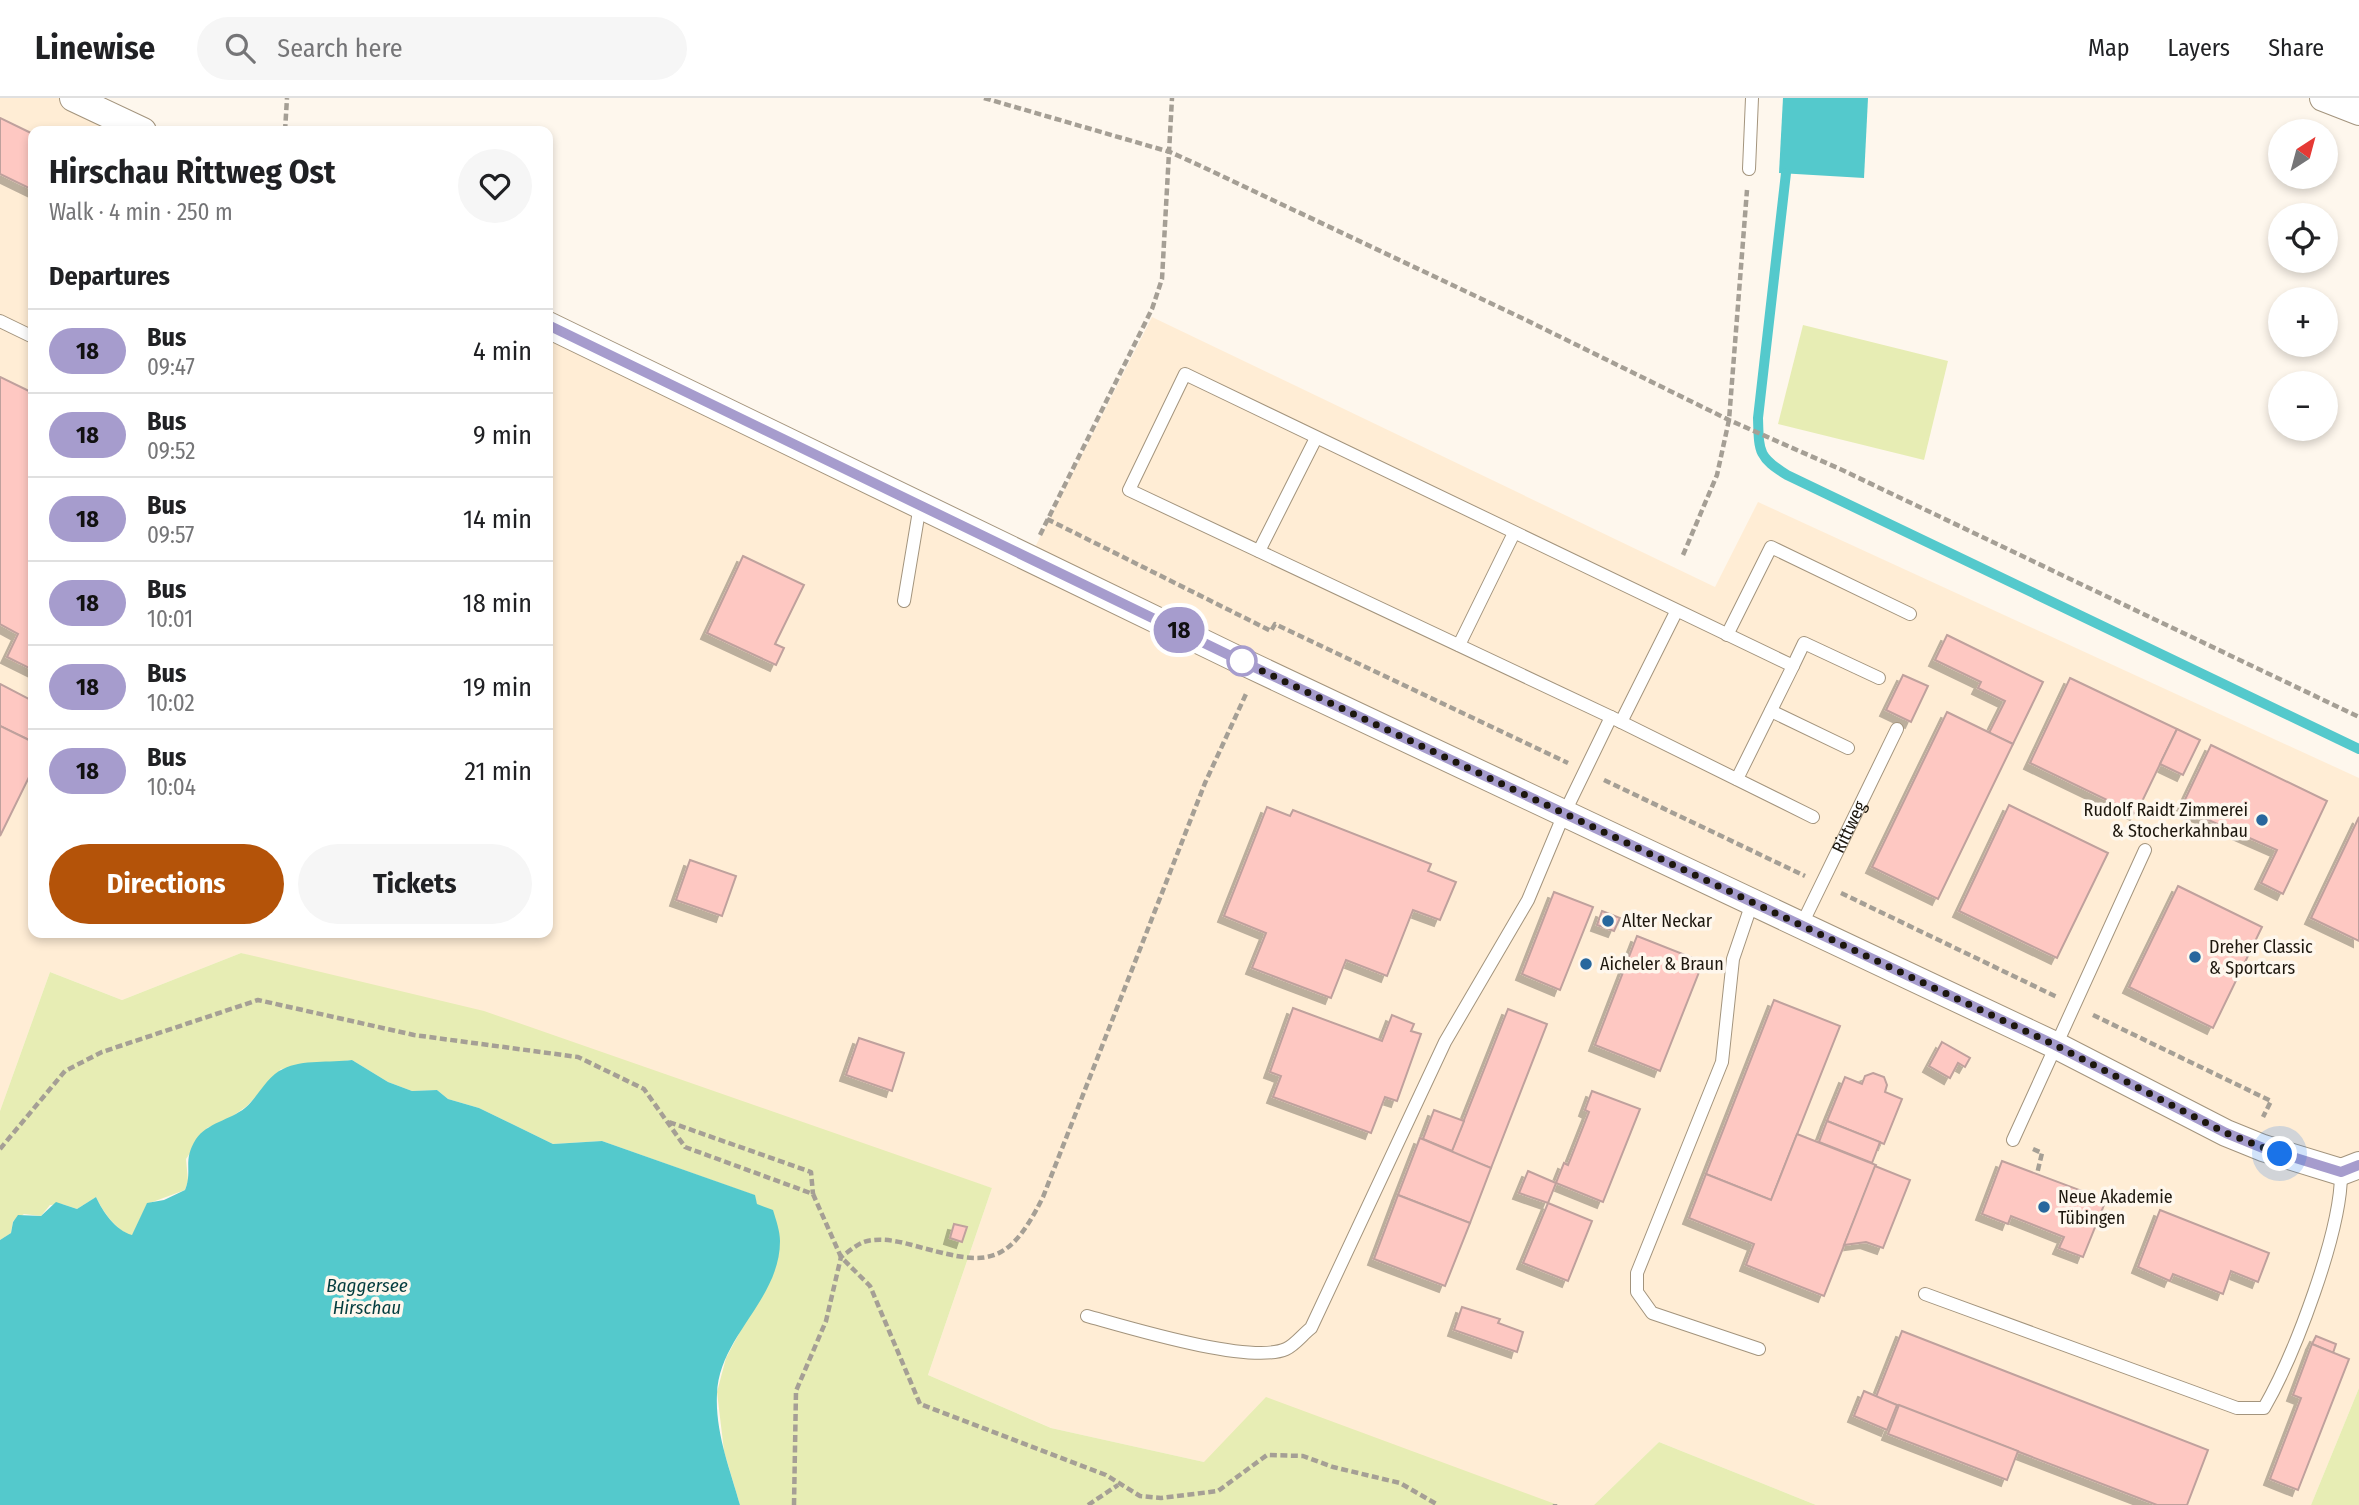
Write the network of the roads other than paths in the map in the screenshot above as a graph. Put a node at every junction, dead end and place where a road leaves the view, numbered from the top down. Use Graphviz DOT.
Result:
graph roads {
  1 [pos="74,98"];
  2 [pos="1752,98"];
  3 [pos="2323,98"];
  4 [pos="2359,112"];
  5 [pos="133,126"];
  6 [pos="1749,169"];
  7 [pos="0,321"];
  8 [pos="553,327"];
  9 [pos="28,335"];
  10 [pos="1316,438"];
  11 [pos="920,505"];
  12 [pos="1514,534"];
  13 [pos="1259,551"];
  14 [pos="904,601"];
  15 [pos="1676,612"];
  16 [pos="1910,614"];
  17 [pos="1727,635"];
  18 [pos="1459,645"];
  19 [pos="1793,666"];
  20 [pos="1878,678"];
  21 [pos="1771,711"];
  22 [pos="1616,720"];
  23 [pos="1896,729"];
  24 [pos="1848,748"];
  25 [pos="1737,779"];
  26 [pos="1564,814"];
  27 [pos="1813,817"];
  28 [pos="2145,850"];
  29 [pos="1752,903"];
  30 [pos="1801,926"];
  31 [pos="2055,1045"];
  32 [pos="2013,1140"];
  33 [pos="2350,1169"];
  34 [pos="1925,1294"];
  35 [pos="1087,1316"];
  36 [pos="1759,1349"];
  1 -- 5 [label="street"];
  2 -- 6 [label="lane"];
  3 -- 4 [label="street"];
  7 -- 9 [label="lane"];
  8 -- 11 [label="street"];
  10 -- 12 [label="lane"];
  10 -- 13 [label="lane"];
  10 -- 13 [label="lane"];
  11 -- 14 [label="lane"];
  11 -- 26 [label="street"];
  12 -- 15 [label="lane"];
  12 -- 18 [label="lane"];
  13 -- 18 [label="lane"];
  15 -- 17 [label="lane"];
  15 -- 22 [label="lane"];
  16 -- 17 [label="lane"];
  17 -- 19 [label="lane"];
  18 -- 22 [label="lane"];
  19 -- 20 [label="lane"];
  19 -- 21 [label="lane"];
  21 -- 24 [label="lane"];
  21 -- 25 [label="lane"];
  22 -- 25 [label="lane"];
  22 -- 26 [label="lane"];
  23 -- 30 [label="lane, Rittweg"];
  25 -- 27 [label="lane"];
  26 -- 29 [label="street"];
  26 -- 35 [label="lane"];
  28 -- 31 [label="lane"];
  29 -- 30 [label="street"];
  29 -- 36 [label="lane"];
  30 -- 31 [label="street"];
  31 -- 32 [label="lane"];
  31 -- 33 [label="street"];
  33 -- 34 [label="lane"];
}
